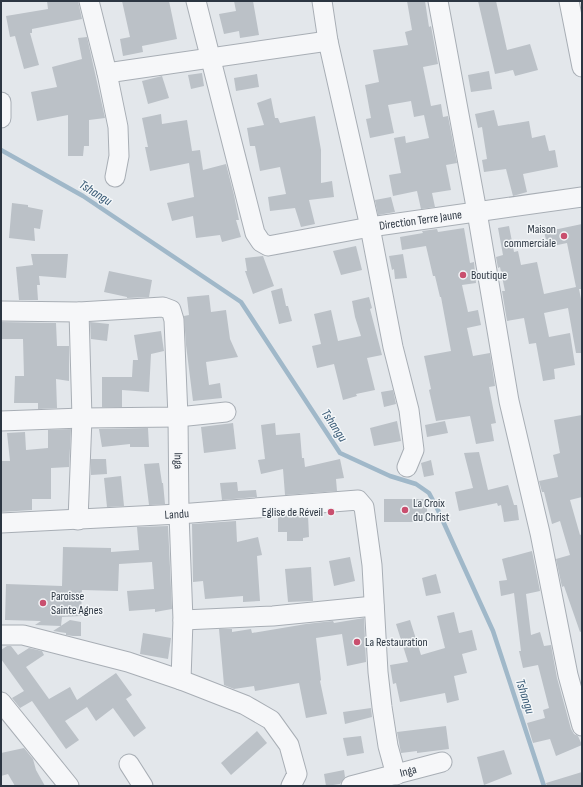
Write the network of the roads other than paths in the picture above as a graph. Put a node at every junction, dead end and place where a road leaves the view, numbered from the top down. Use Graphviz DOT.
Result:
graph roads {
  1 [pos="89,1"];
  2 [pos="196,1"];
  3 [pos="322,1"];
  4 [pos="438,1"];
  5 [pos="569,1"];
  6 [pos="328,40"];
  7 [pos="211,58"];
  8 [pos="582,67"];
  9 [pos="107,73"];
  10 [pos="115,177"];
  11 [pos="582,197"];
  12 [pos="477,212"];
  13 [pos="370,227"];
  14 [pos="1,310"];
  15 [pos="79,312"];
  16 [pos="226,412"];
  17 [pos="178,417"];
  18 [pos="82,418"];
  19 [pos="1,421"];
  20 [pos="407,467"];
  21 [pos="178,514"];
  22 [pos="78,520"];
  23 [pos="1,523"];
  24 [pos="374,606"];
  25 [pos="183,620"];
  26 [pos="1,635"];
  27 [pos="181,680"];
  28 [pos="1,702"];
  29 [pos="582,726"];
  30 [pos="442,762"];
  31 [pos="129,764"];
  32 [pos="396,774"];
  33 [pos="69,786"];
  34 [pos="143,786"];
  35 [pos="291,786"];
  36 [pos="351,786"];
  1 -- 9 [label="street"];
  2 -- 7 [label="street"];
  3 -- 6 [label="street"];
  4 -- 12 [label="street"];
  5 -- 8 [label="street"];
  6 -- 7 [label="street"];
  6 -- 13 [label="street"];
  7 -- 9 [label="street"];
  7 -- 13 [label="street, Direction Terre Jaune"];
  9 -- 10 [label="street"];
  11 -- 12 [label="street, Direction Terre Jaune"];
  12 -- 13 [label="street, Direction Terre Jaune"];
  12 -- 29 [label="street"];
  13 -- 20 [label="street"];
  14 -- 15 [label="street"];
  15 -- 17 [label="street, Inga"];
  15 -- 18 [label="street"];
  16 -- 17 [label="street"];
  17 -- 18 [label="street"];
  17 -- 21 [label="street, Inga"];
  18 -- 19 [label="street"];
  18 -- 22 [label="street"];
  21 -- 22 [label="street, Landu"];
  21 -- 24 [label="street, Landu"];
  21 -- 25 [label="street, Inga"];
  22 -- 23 [label="street, Landu"];
  24 -- 25 [label="street"];
  24 -- 32 [label="street"];
  25 -- 27 [label="street, Inga"];
  26 -- 27 [label="street"];
  27 -- 35 [label="street"];
  28 -- 33 [label="street"];
  30 -- 32 [label="street, Inga"];
  31 -- 34 [label="street"];
  32 -- 36 [label="street, Inga"];
}
